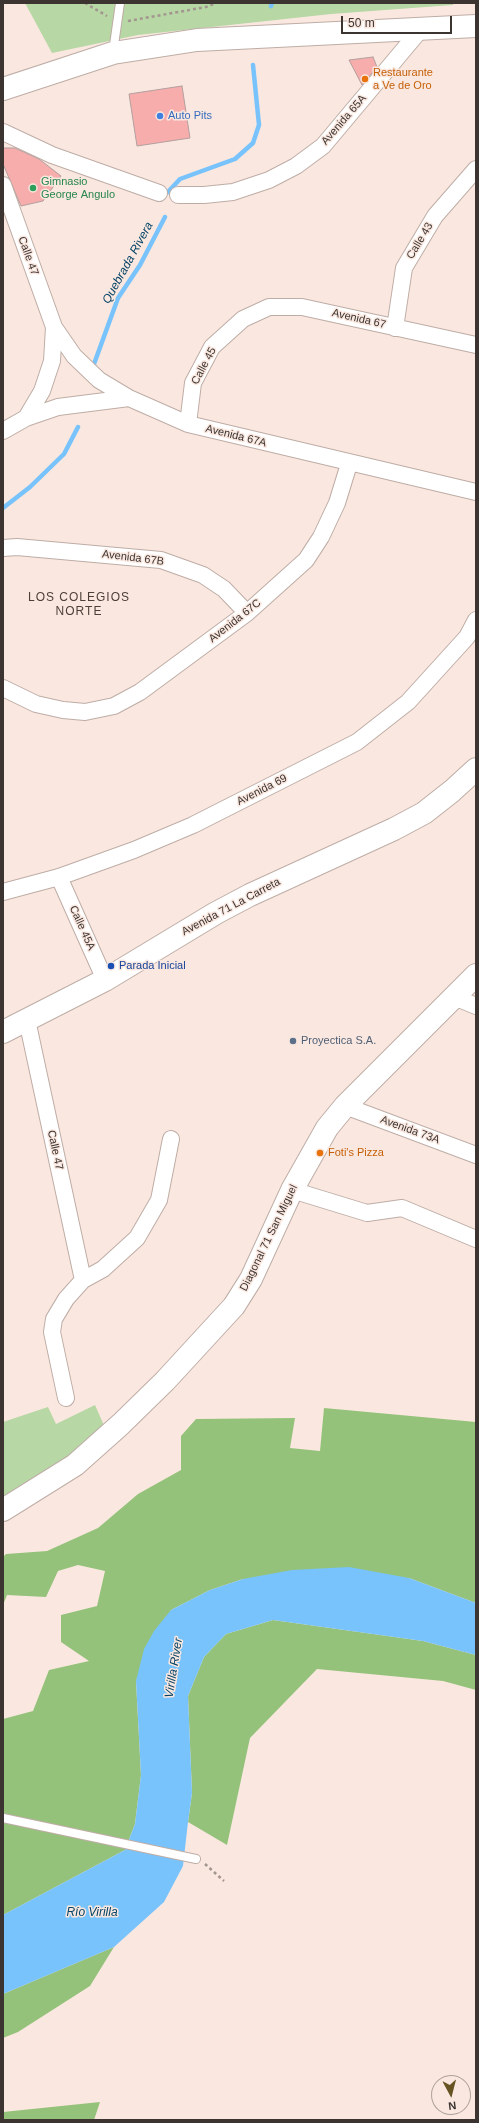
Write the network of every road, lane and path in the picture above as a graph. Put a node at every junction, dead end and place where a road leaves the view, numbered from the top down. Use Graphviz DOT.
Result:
graph roads {
  1 [pos="85,3"];
  2 [pos="120,3"];
  3 [pos="216,3"];
  4 [pos="117,23"];
  5 [pos="476,26"];
  6 [pos="421,29"];
  7 [pos="113,53"];
  8 [pos="3,89"];
  9 [pos="3,132"];
  10 [pos="476,169"];
  11 [pos="3,185"];
  12 [pos="159,193"];
  13 [pos="178,195"];
  14 [pos="243,319"];
  15 [pos="54,327"];
  16 [pos="395,328"];
  17 [pos="476,345"];
  18 [pos="129,398"];
  19 [pos="26,418"];
  20 [pos="188,424"];
  21 [pos="3,431"];
  22 [pos="349,464"];
  23 [pos="476,492"];
  24 [pos="3,548"];
  25 [pos="247,613"];
  26 [pos="476,620"];
  27 [pos="3,688"];
  28 [pos="476,769"];
  29 [pos="59,877"];
  30 [pos="3,892"];
  31 [pos="476,975"];
  32 [pos="105,980"];
  33 [pos="454,997"];
  34 [pos="476,1006"];
  35 [pos="27,1020"];
  36 [pos="3,1032"];
  37 [pos="345,1106"];
  38 [pos="170,1139"];
  39 [pos="476,1155"];
  40 [pos="292,1190"];
  41 [pos="476,1239"];
  42 [pos="83,1280"];
  43 [pos="66,1398"];
  44 [pos="3,1510"];
  45 [pos="3,1818"];
  46 [pos="192,1858"];
  47 [pos="224,1881"];
  1 -- 4 [label="path"];
  2 -- 4 [label="lane"];
  3 -- 4 [label="path"];
  4 -- 7 [label="lane"];
  5 -- 6 [label="main road"];
  6 -- 7 [label="main road"];
  6 -- 13 [label="street, Avenida 65A"];
  7 -- 8 [label="main road"];
  9 -- 12 [label="street"];
  10 -- 16 [label="street, Calle 43"];
  11 -- 15 [label="street, Calle 47"];
  14 -- 16 [label="street, Avenida 67"];
  14 -- 20 [label="street, Calle 45"];
  15 -- 18 [label="street, Calle 47"];
  15 -- 19 [label="street, Calle 47"];
  16 -- 17 [label="street, Avenida 67"];
  18 -- 19 [label="street"];
  18 -- 20 [label="street, Avenida 67A"];
  19 -- 21 [label="street"];
  20 -- 22 [label="street, Avenida 67A"];
  22 -- 23 [label="street, Avenida 67A"];
  22 -- 25 [label="street, Avenida 67C"];
  24 -- 25 [label="street, Avenida 67B"];
  25 -- 27 [label="street, Avenida 67C"];
  26 -- 29 [label="street, Avenida 69"];
  28 -- 32 [label="main road, Avenida 71 La Carreta"];
  29 -- 30 [label="street, Avenida 69"];
  29 -- 32 [label="street, Calle 45A"];
  31 -- 33 [label="main road, Diagonal 71 San Miguel"];
  32 -- 35 [label="main road, Avenida 71 La Carreta"];
  33 -- 34 [label="street"];
  33 -- 37 [label="main road, Diagonal 71 San Miguel"];
  35 -- 36 [label="main road, Avenida 71 La Carreta"];
  35 -- 42 [label="street, Calle 47"];
  37 -- 39 [label="street, Avenida 73A"];
  37 -- 40 [label="main road, Diagonal 71 San Miguel"];
  38 -- 42 [label="street"];
  40 -- 41 [label="street"];
  40 -- 44 [label="main road, Diagonal 71 San Miguel"];
  42 -- 43 [label="street"];
  45 -- 46 [label="lane"];
  46 -- 47 [label="path"];
}
